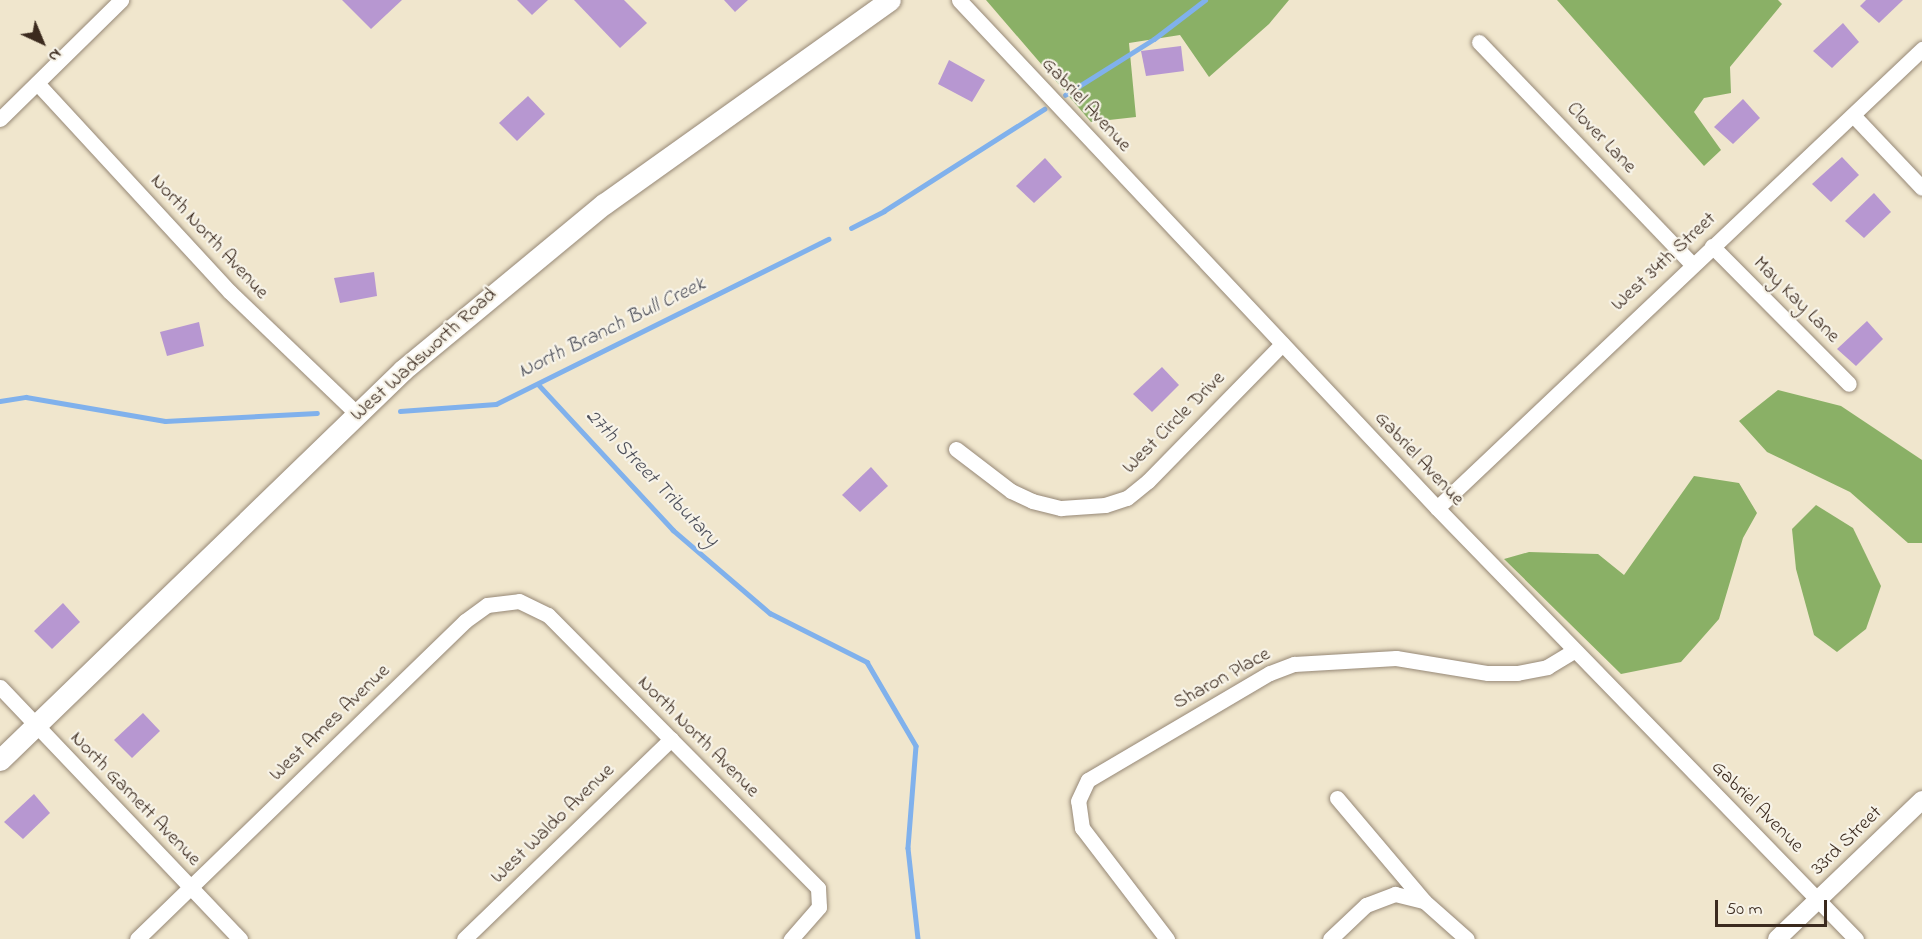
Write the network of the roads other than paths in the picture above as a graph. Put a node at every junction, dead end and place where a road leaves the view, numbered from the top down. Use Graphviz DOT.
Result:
graph roads {
  1 [pos="121,0"];
  2 [pos="890,0"];
  3 [pos="959,0"];
  4 [pos="1479,42"];
  5 [pos="1922,49"];
  6 [pos="37,83"];
  7 [pos="1853,115"];
  8 [pos="0,118"];
  9 [pos="1922,188"];
  10 [pos="1712,246"];
  11 [pos="1692,264"];
  12 [pos="1282,344"];
  13 [pos="1849,384"];
  14 [pos="357,414"];
  15 [pos="956,449"];
  16 [pos="1437,508"];
  17 [pos="568,635"];
  18 [pos="1574,651"];
  19 [pos="0,687"];
  20 [pos="36,725"];
  21 [pos="671,739"];
  22 [pos="0,760"];
  23 [pos="1337,798"];
  24 [pos="1922,800"];
  25 [pos="191,887"];
  26 [pos="1818,899"];
  27 [pos="1424,901"];
  28 [pos="137,939"];
  29 [pos="240,939"];
  30 [pos="464,939"];
  31 [pos="791,939"];
  32 [pos="1167,939"];
  33 [pos="1330,939"];
  34 [pos="1467,939"];
  35 [pos="1777,939"];
  36 [pos="1856,939"];
  1 -- 6 [label="street"];
  2 -- 14 [label="main road, West Wadsworth Road"];
  3 -- 12 [label="street, Gabriel Avenue"];
  4 -- 11 [label="street, Clover Lane"];
  5 -- 7 [label="street, West 34th Street"];
  6 -- 8 [label="street"];
  6 -- 14 [label="street, North North Avenue"];
  7 -- 9 [label="street"];
  7 -- 10 [label="street, West 34th Street"];
  10 -- 11 [label="street, West 34th Street"];
  10 -- 13 [label="street, May Kay Lane"];
  11 -- 16 [label="street, West 34th Street"];
  12 -- 15 [label="street, West Circle Drive"];
  12 -- 16 [label="street, Gabriel Avenue"];
  14 -- 20 [label="main road, West Wadsworth Road"];
  16 -- 18 [label="street, Gabriel Avenue"];
  17 -- 21 [label="street, North North Avenue"];
  17 -- 25 [label="street, West Ames Avenue"];
  18 -- 26 [label="street, Gabriel Avenue"];
  18 -- 32 [label="street, Sharon Place"];
  19 -- 20 [label="street, North Garnett Avenue"];
  20 -- 22 [label="main road, West Wadsworth Road"];
  20 -- 25 [label="street, North Garnett Avenue"];
  21 -- 30 [label="street, West Waldo Avenue"];
  21 -- 31 [label="street, North North Avenue"];
  23 -- 27 [label="street"];
  24 -- 26 [label="street, 33rd Street"];
  25 -- 28 [label="street, West Ames Avenue"];
  25 -- 29 [label="street, North Garnett Avenue"];
  26 -- 35 [label="street, 33rd Street"];
  26 -- 36 [label="street, Gabriel Avenue"];
  27 -- 33 [label="street"];
  27 -- 34 [label="street"];
}
